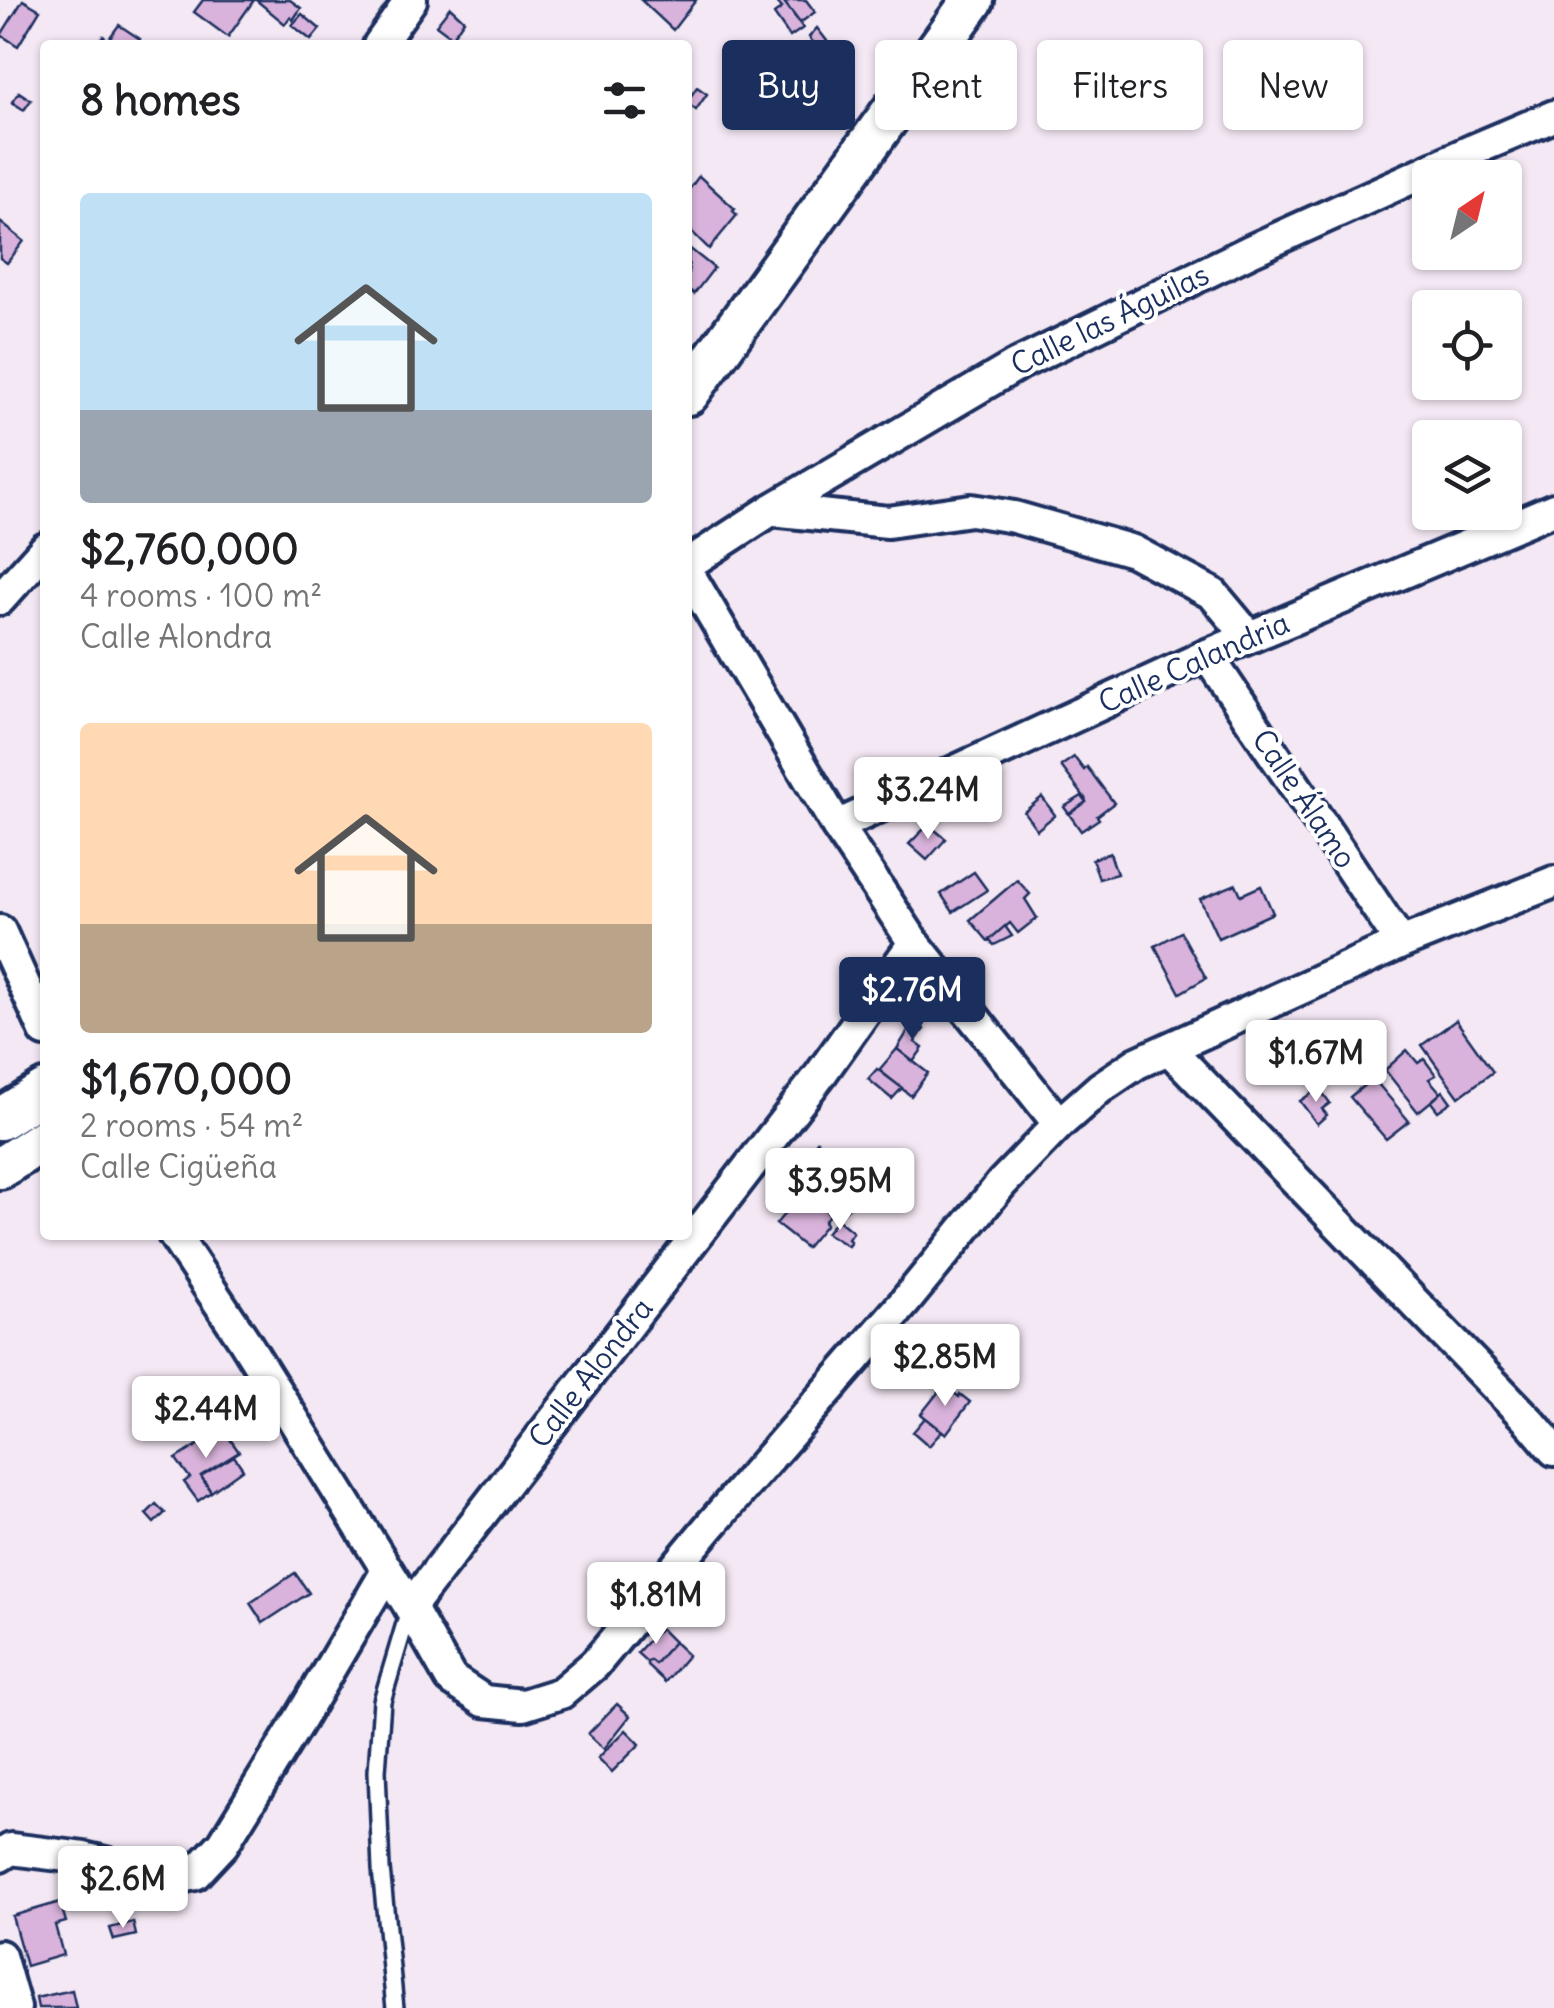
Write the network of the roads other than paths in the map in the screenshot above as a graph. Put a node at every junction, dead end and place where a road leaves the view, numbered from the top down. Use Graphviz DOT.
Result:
graph roads {
  1 [pos="411,0"];
  2 [pos="973,0"];
  3 [pos="383,40"];
  4 [pos="1554,116"];
  5 [pos="692,388"];
  6 [pos="1554,509"];
  7 [pos="771,510"];
  8 [pos="40,555"];
  9 [pos="692,561"];
  10 [pos="692,579"];
  11 [pos="0,599"];
  12 [pos="1249,637"];
  13 [pos="1207,656"];
  14 [pos="838,826"];
  15 [pos="1554,882"];
  16 [pos="0,931"];
  17 [pos="914,943"];
  18 [pos="1401,943"];
  19 [pos="40,1020"];
  20 [pos="1169,1049"];
  21 [pos="40,1094"];
  22 [pos="0,1119"];
  23 [pos="1059,1124"];
  24 [pos="40,1142"];
  25 [pos="0,1168"];
  26 [pos="177,1240"];
  27 [pos="1554,1450"];
  28 [pos="387,1571"];
  29 [pos="410,1607"];
  30 [pos="0,1856"];
  31 [pos="0,1956"];
  32 [pos="15,2008"];
  33 [pos="395,2008"];
  1 -- 3 [label="street"];
  2 -- 5 [label="street"];
  4 -- 7 [label="street, Calle las Águilas"];
  6 -- 12 [label="street, Calle Calandria"];
  7 -- 9 [label="street, Calle las Águilas"];
  7 -- 12 [label="street"];
  8 -- 11 [label="street"];
  10 -- 14 [label="street"];
  12 -- 13 [label="street, Calle Calandria"];
  13 -- 14 [label="street, Calle Calandria"];
  13 -- 18 [label="street, Calle Álamo"];
  14 -- 17 [label="street"];
  15 -- 18 [label="street"];
  16 -- 19 [label="street"];
  17 -- 23 [label="street"];
  17 -- 29 [label="street, Calle Alondra"];
  18 -- 20 [label="street"];
  20 -- 23 [label="street"];
  20 -- 27 [label="street"];
  21 -- 22 [label="street"];
  23 -- 29 [label="street"];
  24 -- 25 [label="street"];
  26 -- 28 [label="street"];
  28 -- 29 [label="street"];
  28 -- 30 [label="street"];
  29 -- 33 [label="lane"];
  31 -- 32 [label="street"];
}
